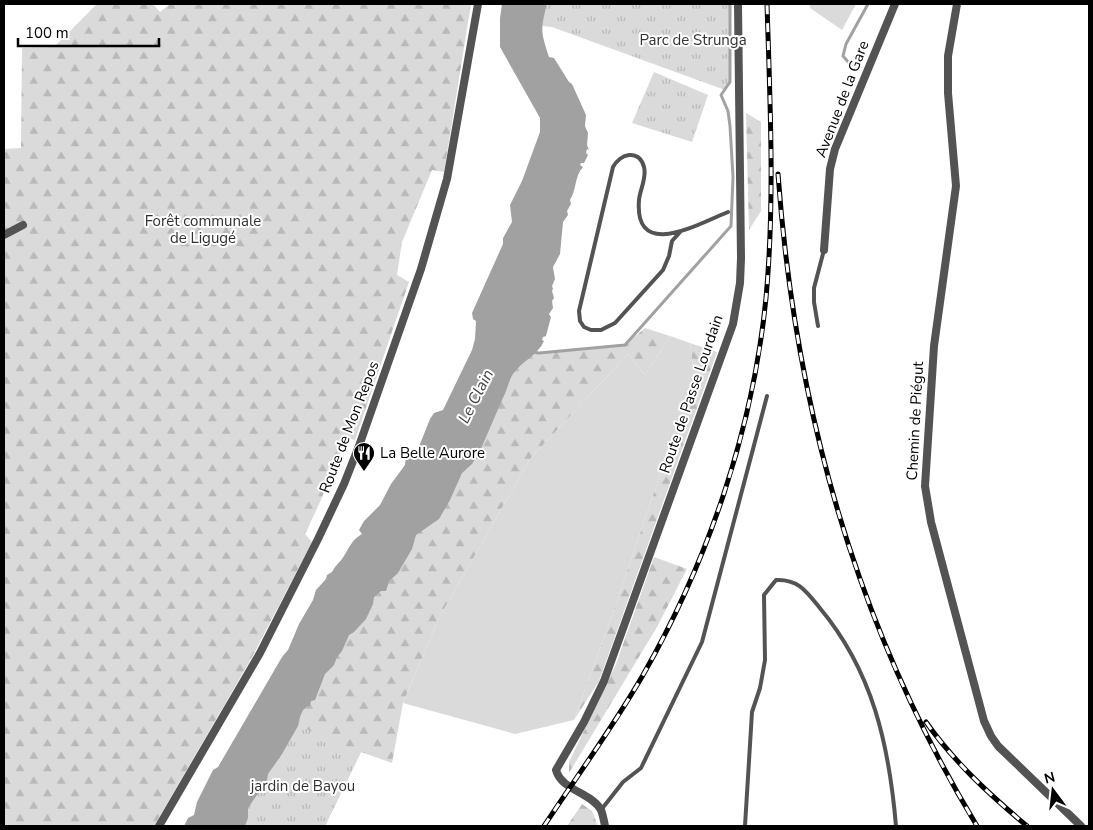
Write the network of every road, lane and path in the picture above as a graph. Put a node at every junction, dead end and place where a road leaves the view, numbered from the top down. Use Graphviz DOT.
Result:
graph roads {
  1 [pos="478,4"];
  2 [pos="738,4"];
  3 [pos="895,4"];
  4 [pos="957,4"];
  5 [pos="728,212"];
  6 [pos="23,225"];
  7 [pos="681,231"];
  8 [pos="4,235"];
  9 [pos="824,250"];
  10 [pos="818,326"];
  11 [pos="767,396"];
  12 [pos="601,810"];
  13 [pos="159,826"];
  14 [pos="604,826"];
  15 [pos="745,826"];
  16 [pos="896,826"];
  17 [pos="1081,826"];
  1 -- 13 [label="street, Route de Mon Repos"];
  2 -- 12 [label="street, Route de Passe Lourdain"];
  3 -- 9 [label="street, Avenue de la Gare"];
  4 -- 17 [label="street, Chemin de Piégut"];
  5 -- 7 [label="lane"];
  6 -- 8 [label="street"];
  7 -- 7 [label="lane"];
  9 -- 10 [label="lane, Avenue de la Gare"];
  11 -- 12 [label="lane"];
  12 -- 14 [label="street"];
  15 -- 16 [label="lane"];
}
